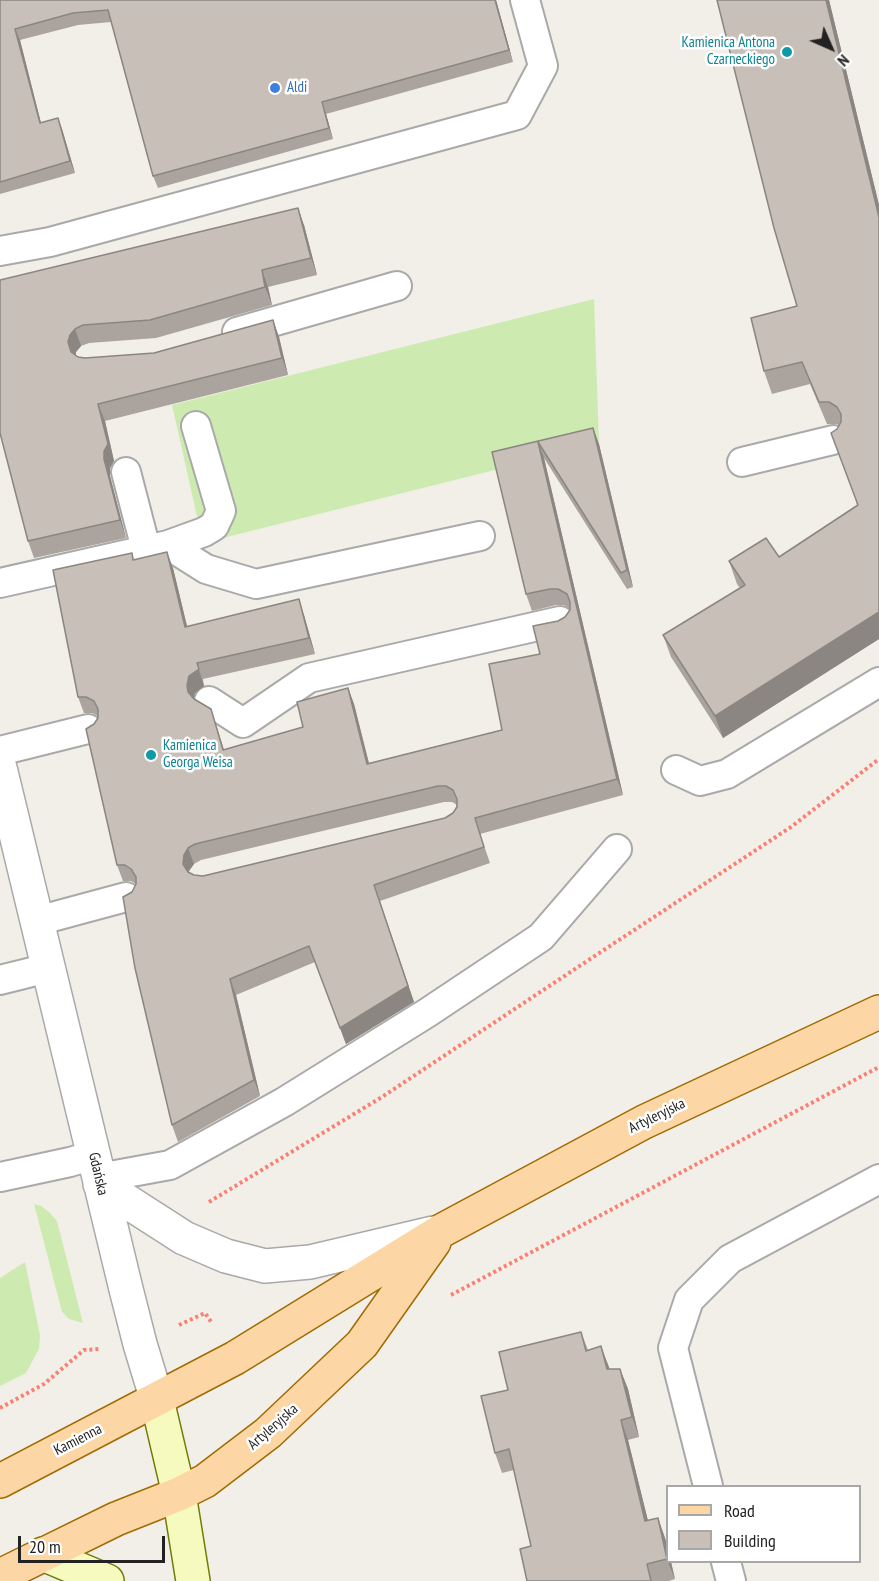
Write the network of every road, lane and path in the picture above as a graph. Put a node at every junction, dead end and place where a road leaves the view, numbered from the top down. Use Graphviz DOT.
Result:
graph roads {
  1 [pos="525,0"];
  2 [pos="0,251"];
  3 [pos="397,286"];
  4 [pos="216,338"];
  5 [pos="196,426"];
  6 [pos="833,440"];
  7 [pos="742,462"];
  8 [pos="126,472"];
  9 [pos="480,536"];
  10 [pos="157,547"];
  11 [pos="0,583"];
  12 [pos="560,621"];
  13 [pos="879,682"];
  14 [pos="209,701"];
  15 [pos="88,729"];
  16 [pos="0,751"];
  17 [pos="879,759"];
  18 [pos="0,768"];
  19 [pos="676,770"];
  20 [pos="616,849"];
  21 [pos="126,897"];
  22 [pos="37,921"];
  23 [pos="48,968"];
  24 [pos="0,980"];
  25 [pos="879,1012"];
  26 [pos="879,1067"];
  27 [pos="98,1172"];
  28 [pos="0,1177"];
  29 [pos="879,1179"];
  30 [pos="201,1208"];
  31 [pos="441,1231"];
  32 [pos="444,1299"];
  33 [pos="84,1350"];
  34 [pos="157,1400"];
  35 [pos="0,1408"];
  36 [pos="0,1481"];
  37 [pos="708,1485"];
  38 [pos="179,1494"];
  39 [pos="43,1554"];
  40 [pos="726,1563"];
  41 [pos="0,1576"];
  42 [pos="107,1581"];
  43 [pos="193,1581"];
  44 [pos="731,1581"];
  1 -- 2 [label="lane"];
  3 -- 4 [label="lane"];
  5 -- 10 [label="lane"];
  6 -- 7 [label="lane"];
  8 -- 10 [label="lane"];
  9 -- 10 [label="lane"];
  10 -- 11 [label="lane"];
  12 -- 14 [label="lane"];
  13 -- 19 [label="lane"];
  15 -- 16 [label="lane"];
  17 -- 30 [label="path"];
  18 -- 22 [label="street, Gdańska"];
  20 -- 27 [label="lane"];
  21 -- 22 [label="lane"];
  22 -- 23 [label="street, Gdańska"];
  23 -- 24 [label="lane"];
  23 -- 27 [label="street, Gdańska"];
  25 -- 31 [label="main road, Artyleryjska"];
  26 -- 32 [label="path"];
  27 -- 28 [label="lane"];
  27 -- 31 [label="street"];
  27 -- 34 [label="street, Gdańska"];
  29 -- 37 [label="lane"];
  31 -- 34 [label="main road, Artyleryjska"];
  31 -- 38 [label="main road, Artyleryjska"];
  33 -- 35 [label="path"];
  34 -- 36 [label="main road, Kamienna"];
  34 -- 38 [label="main road, Gdańska"];
  38 -- 39 [label="main road"];
  38 -- 43 [label="main road, Gdańska"];
  39 -- 41 [label="main road"];
  39 -- 42 [label="main road"];
  40 -- 44 [label="lane"];
}
